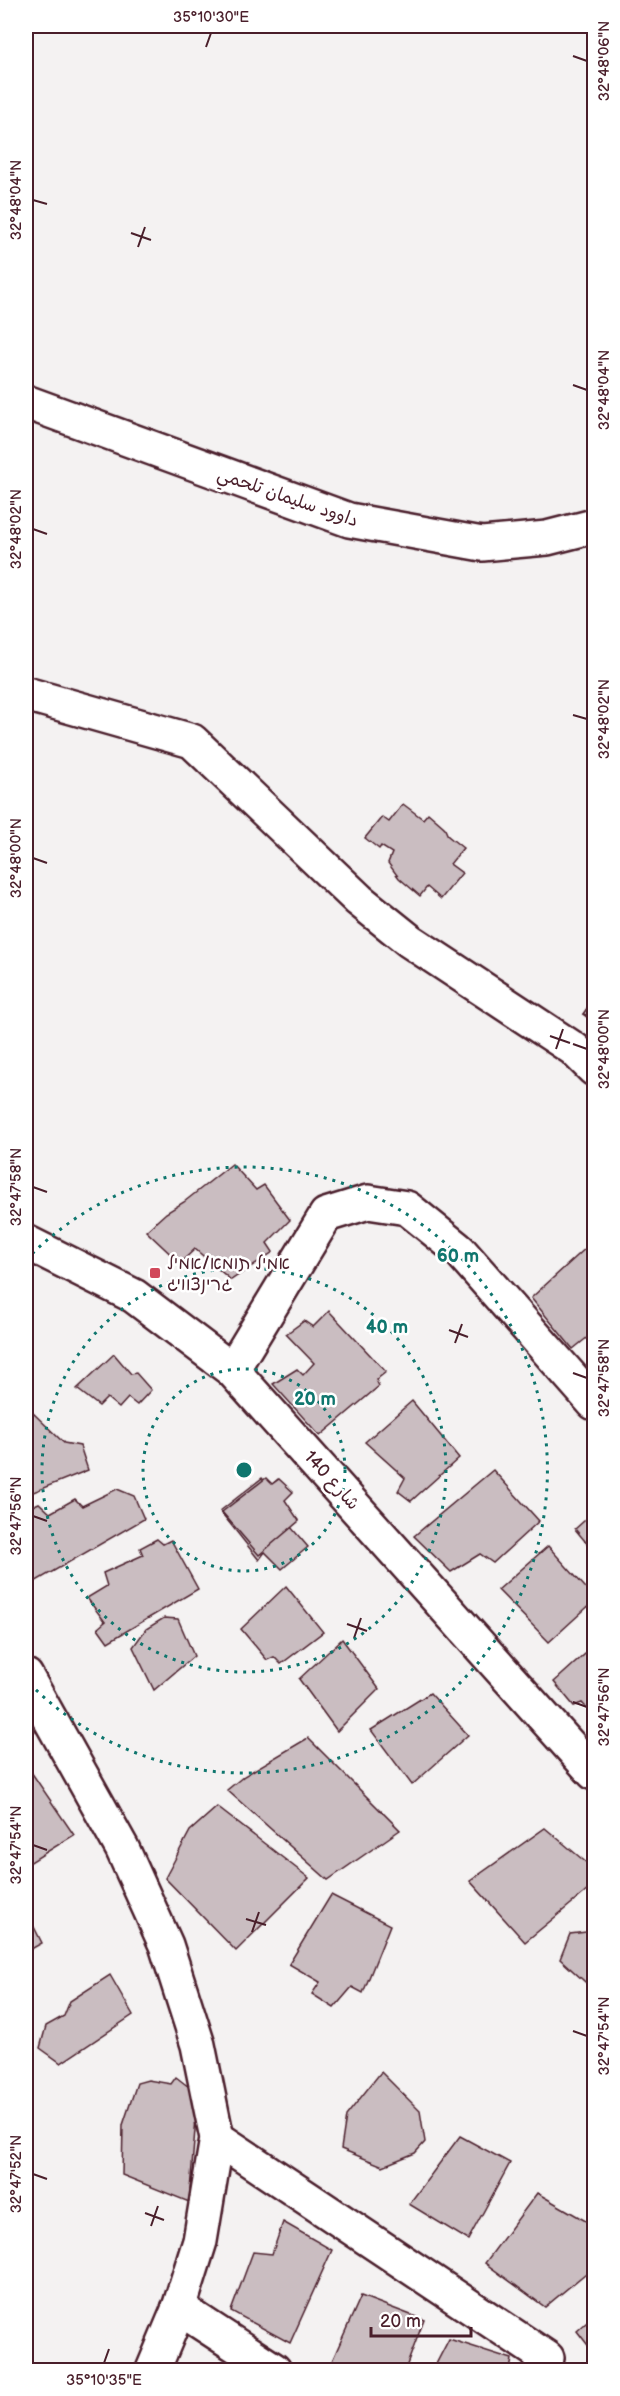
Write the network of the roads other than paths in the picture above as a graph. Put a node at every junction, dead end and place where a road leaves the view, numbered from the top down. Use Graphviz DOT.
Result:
graph roads {
  1 [pos="26,402"];
  2 [pos="594,526"];
  3 [pos="26,694"];
  4 [pos="594,1069"];
  5 [pos="26,1242"];
  6 [pos="232,1370"];
  7 [pos="594,1403"];
  8 [pos="26,1676"];
  9 [pos="594,1773"];
  10 [pos="218,2138"];
  11 [pos="178,2308"];
  12 [pos="153,2370"];
  13 [pos="274,2370"];
  14 [pos="542,2370"];
  1 -- 2 [label="street, داوود سليمان تلحمي"];
  3 -- 4 [label="street"];
  5 -- 6 [label="street, شارع 140"];
  6 -- 7 [label="street"];
  6 -- 9 [label="street, شارع 140"];
  8 -- 10 [label="street"];
  10 -- 11 [label="street"];
  10 -- 14 [label="street"];
  11 -- 12 [label="street"];
  11 -- 13 [label="street"];
}
